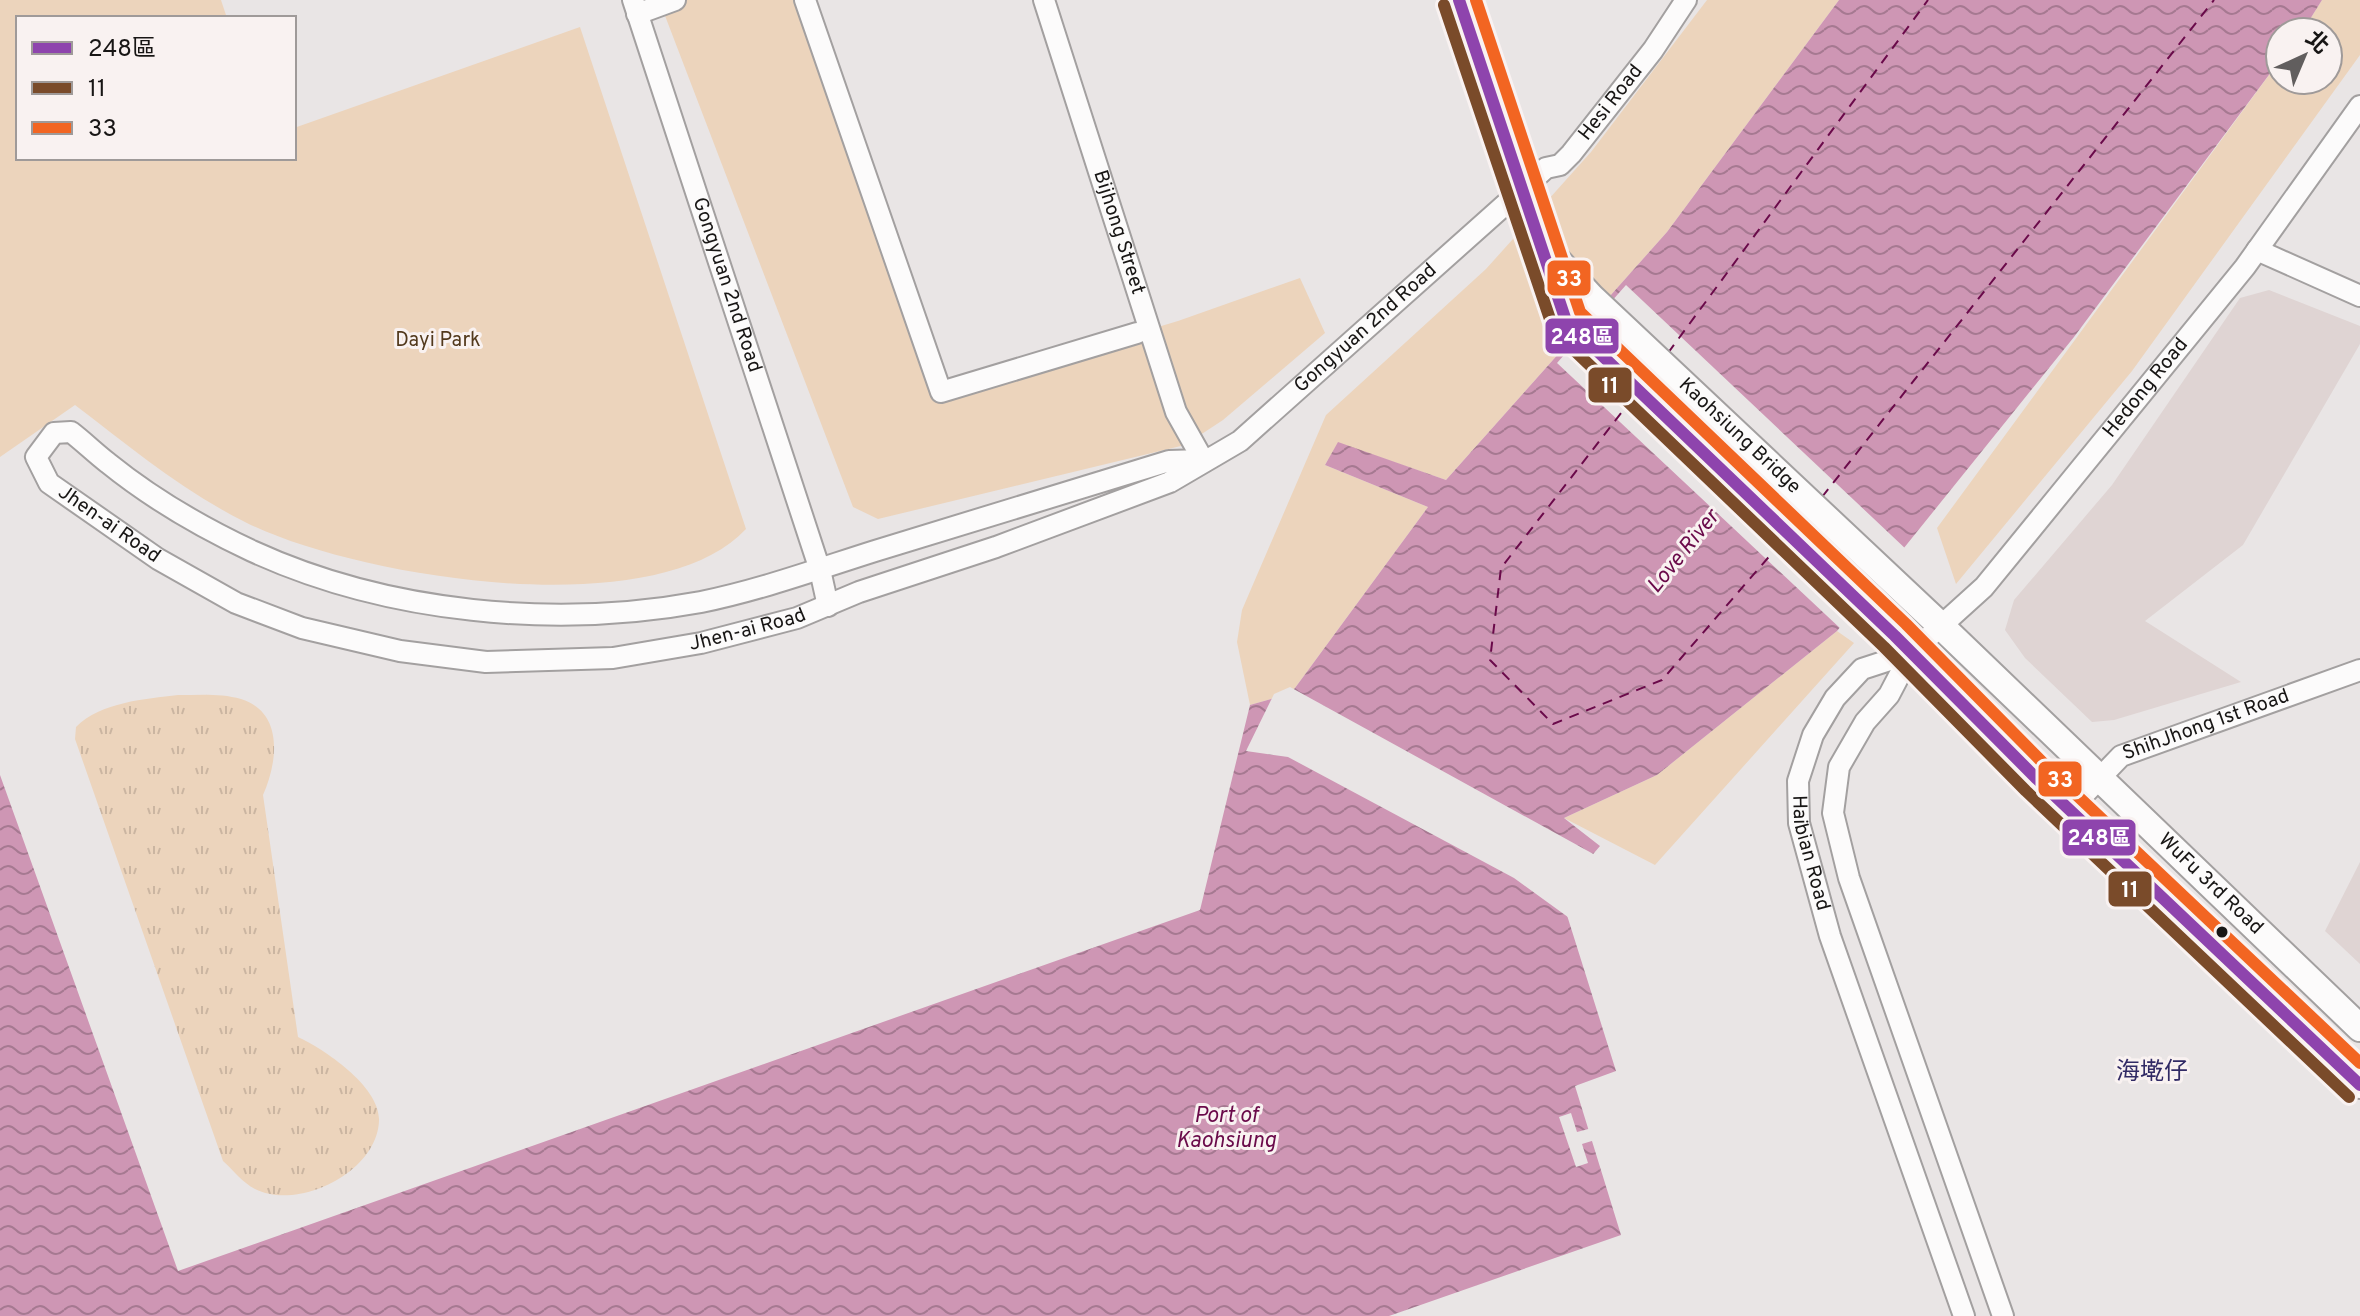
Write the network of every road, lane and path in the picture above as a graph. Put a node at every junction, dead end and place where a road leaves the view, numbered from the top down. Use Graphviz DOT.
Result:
graph roads {
  1 [pos="675,0"];
  2 [pos="805,0"];
  3 [pos="1044,0"];
  4 [pos="1459,0"];
  5 [pos="1686,0"];
  6 [pos="635,7"];
  7 [pos="2360,106"];
  8 [pos="1523,189"];
  9 [pos="1542,244"];
  10 [pos="2257,250"];
  11 [pos="2360,296"];
  12 [pos="1137,333"];
  13 [pos="1203,460"];
  14 [pos="820,570"];
  15 [pos="1886,574"];
  16 [pos="828,606"];
  17 [pos="1941,626"];
  18 [pos="1911,653"];
  19 [pos="2360,670"];
  20 [pos="2099,779"];
  21 [pos="2070,809"];
  22 [pos="2360,1028"];
  23 [pos="2360,1085"];
  24 [pos="1964,1316"];
  25 [pos="2003,1316"];
  1 -- 6 [label="street"];
  2 -- 12 [label="street"];
  3 -- 13 [label="street, Bijhong Street"];
  4 -- 8 [label="street"];
  5 -- 8 [label="street, Hesi Road"];
  6 -- 14 [label="street, Gongyuan 2nd Road"];
  7 -- 10 [label="street, Hedong Road"];
  8 -- 9 [label="street"];
  8 -- 13 [label="street, Gongyuan 2nd Road"];
  9 -- 15 [label="street, Kaohsiung Bridge"];
  9 -- 18 [label="street, Kaohsiung Bridge"];
  10 -- 11 [label="street"];
  10 -- 17 [label="street, Hedong Road"];
  13 -- 14 [label="street, Gongyuan 2nd Road"];
  13 -- 16 [label="street, Gongyuan 2nd Road"];
  14 -- 16 [label="street, Gongyuan 2nd Road"];
  14 -- 16 [label="street, Jhen-ai Road"];
  15 -- 17 [label="street, WuFu 3rd Road"];
  17 -- 18 [label="street, Hedong Road"];
  17 -- 20 [label="street, WuFu 3rd Road"];
  18 -- 21 [label="street, WuFu 3rd Road"];
  18 -- 24 [label="street, Haibian Road"];
  18 -- 25 [label="street, Haibian Road"];
  19 -- 20 [label="street, ShihJhong 1st Road"];
  20 -- 21 [label="street, ShihJhong 1st Road"];
  20 -- 22 [label="street, WuFu 3rd Road"];
  21 -- 23 [label="street, WuFu 3rd Road"];
}
